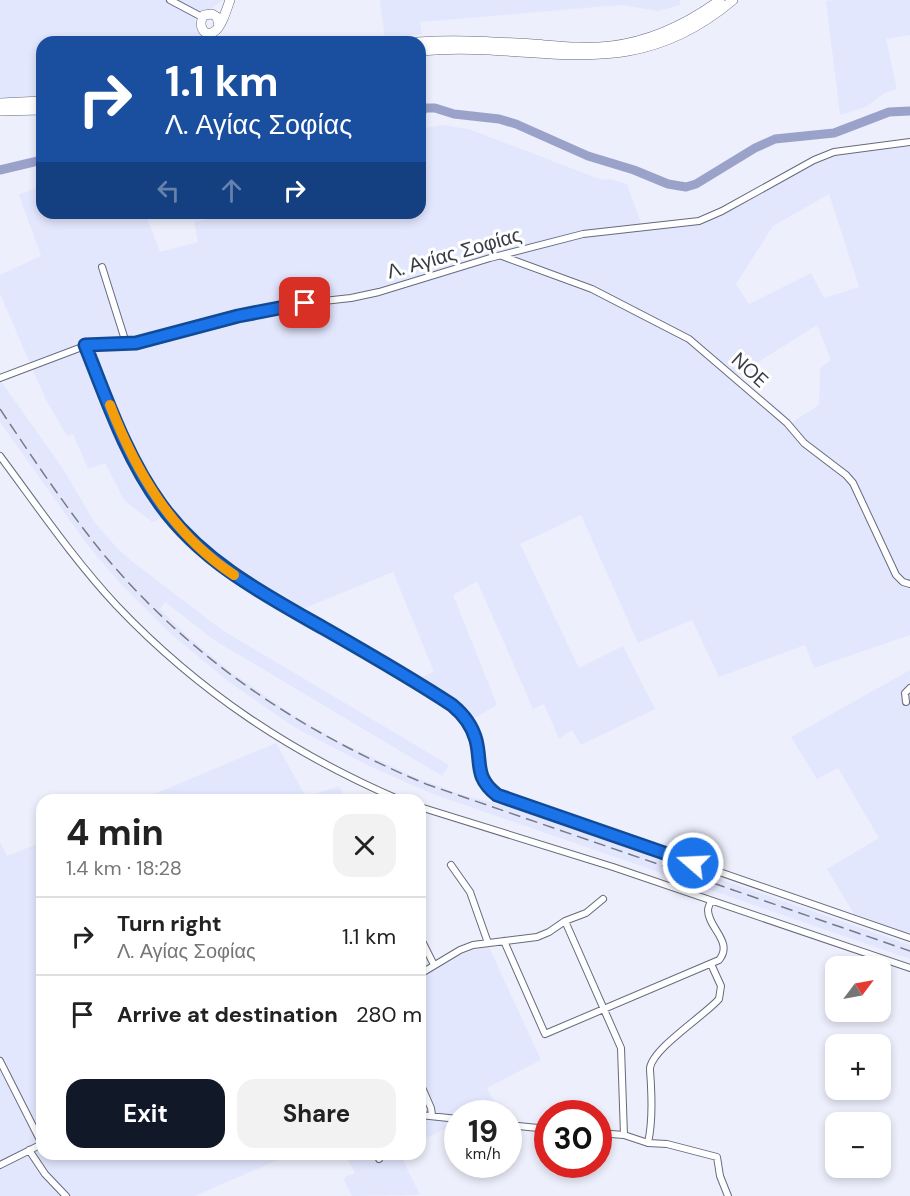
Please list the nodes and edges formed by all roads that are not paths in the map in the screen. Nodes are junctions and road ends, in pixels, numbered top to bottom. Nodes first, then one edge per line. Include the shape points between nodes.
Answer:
1 (170, 0) edge
2 (228, 0) edge
3 (720, 0) edge
4 (733, 0) edge
5 (205, 15) junction
6 (213, 33) edge
7 (426, 42) edge
8 (426, 51) edge
9 (36, 101) edge
10 (0, 102) edge
11 (36, 110) edge
12 (0, 111) edge
13 (910, 141) edge
14 (501, 256) junction
15 (102, 267) dead end
16 (126, 343) junction
17 (85, 345) junction
18 (0, 378) edge
19 (0, 456) edge
20 (910, 585) edge
21 (910, 688) edge
22 (906, 702) dead end
23 (387, 794) edge
24 (426, 809) edge
25 (451, 865) dead end
26 (603, 899) dead end
27 (711, 901) junction
28 (565, 921) junction
29 (910, 938) edge
30 (504, 941) junction
31 (488, 943) junction
32 (426, 949) edge
33 (434, 964) junction
34 (711, 964) junction
35 (910, 968) edge
36 (426, 970) edge
37 (604, 1008) junction
38 (0, 1061) edge
39 (426, 1097) edge
40 (426, 1115) edge
41 (432, 1115) junction
42 (444, 1117) edge
43 (36, 1132) edge
44 (612, 1134) edge
45 (624, 1135) junction
46 (648, 1143) junction
47 (36, 1147) edge
48 (29, 1150) junction
49 (0, 1165) edge
50 (66, 1196) edge
51 (728, 1196) edge

1 - 5 street
2 - 5 street
2 - 6 street
3 - 7 street via 664,33 610,46
4 - 8 street via 672,39 618,54 580,57 488,50
5 - 6 street via 200,26
5 - 6 street via 217,17
9 - 10 street
11 - 12 street
13 - 14 street, Λ. Αγίας Σοφίας via 834,152 699,221 583,234
14 - 16 street, Λ. Αγίας Σοφίας via 380,292 287,305
14 - 20 street, NOE via 592,289 689,339 706,352 787,423 804,443 846,475 896,575
15 - 16 street
16 - 17 street, Λ. Αγίας Σοφίας
17 - 18 street, Λ. Αγίας Σοφίας
17 - 29 street via 132,457 174,521 227,570 460,711 472,729 480,775 497,795
19 - 23 street via 76,558 151,640 185,670 287,744
21 - 22 street via 905,693
24 - 27 street
25 - 31 street via 470,892
26 - 28 street via 586,913
27 - 34 street via 708,910 723,946 723,955
27 - 35 street
28 - 30 street via 537,937
28 - 37 street
30 - 31 street
30 - 37 street via 545,1034
31 - 33 street via 460,950
32 - 33 street
33 - 36 street
34 - 37 street
34 - 46 street via 721,986 719,999 652,1063
37 - 45 street via 621,1048
38 - 43 street
39 - 41 street
40 - 41 street
41 - 42 street
44 - 45 street
45 - 46 street
46 - 51 street via 717,1157
47 - 48 street
48 - 49 street
48 - 50 street

